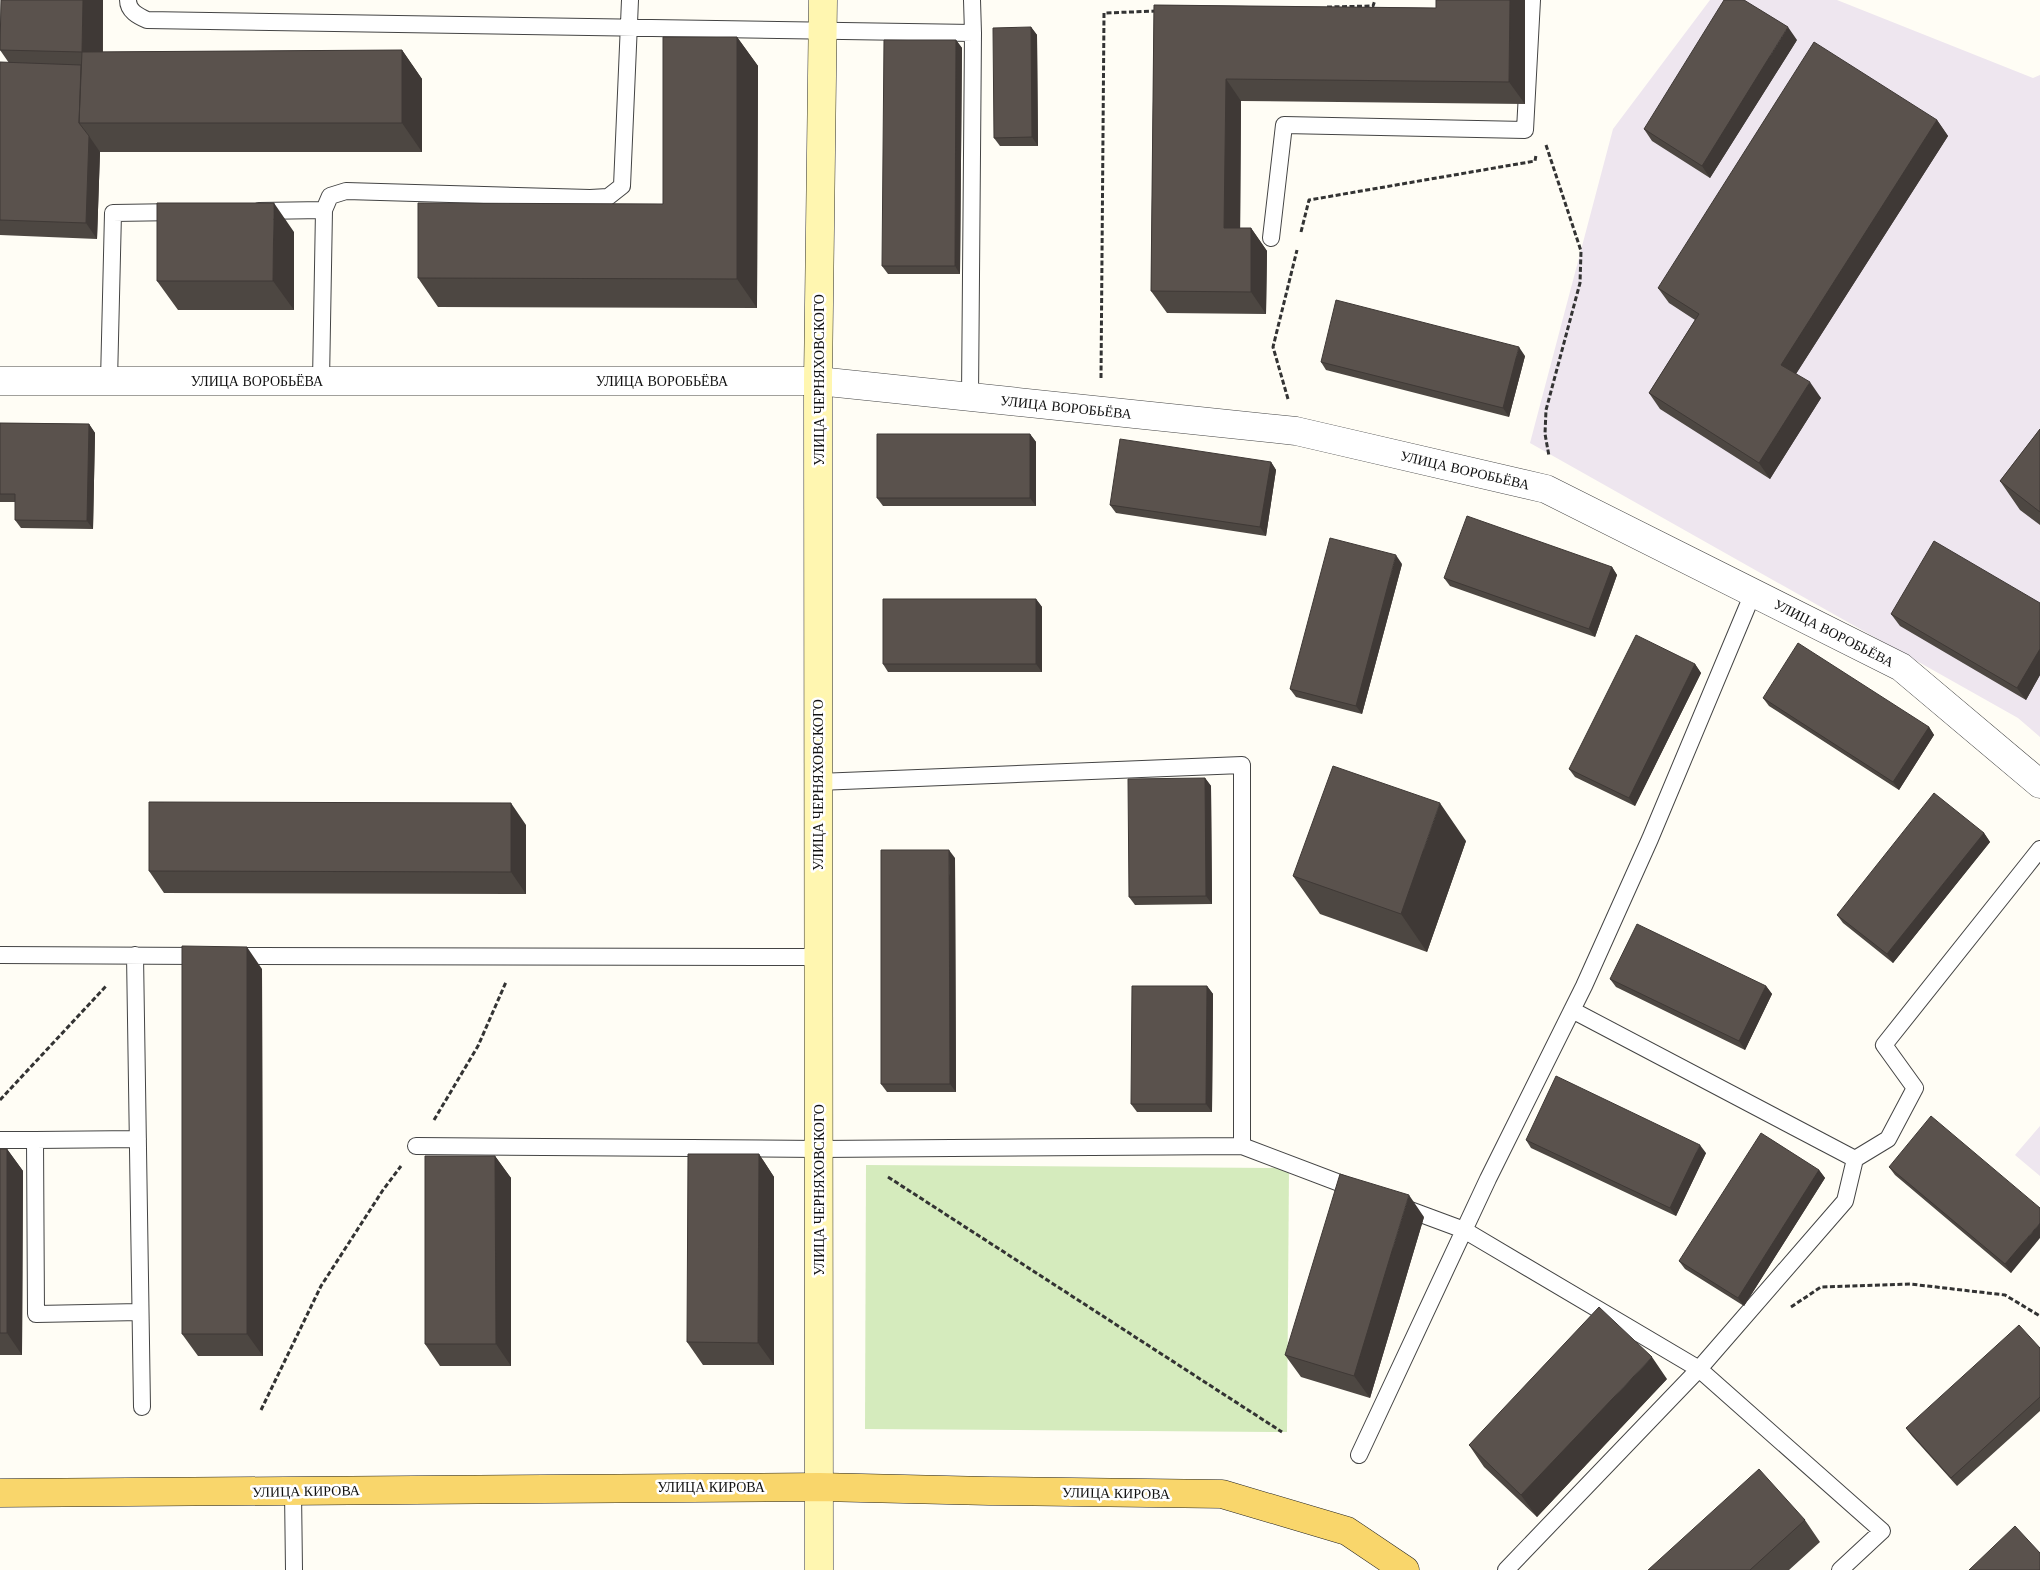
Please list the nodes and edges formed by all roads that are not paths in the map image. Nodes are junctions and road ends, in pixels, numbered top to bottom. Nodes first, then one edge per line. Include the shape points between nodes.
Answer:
1 (128, 0) edge
2 (630, 0) edge
3 (822, 0) edge
4 (972, 0) edge
5 (1532, 0) edge
6 (629, 28) junction
7 (822, 30) junction
8 (973, 33) junction
9 (324, 210) junction
10 (248, 211) edge
11 (190, 212) edge
12 (1271, 238) dead end
13 (0, 381) edge
14 (108, 381) junction
15 (321, 381) junction
16 (818, 381) junction
17 (970, 397) junction
18 (1753, 593) junction
19 (818, 782) junction
20 (2040, 784) edge
21 (2040, 849) edge
22 (0, 955) edge
23 (135, 956) junction
24 (819, 957) junction
25 (1572, 1010) junction
26 (138, 1139) junction
27 (0, 1140) edge
28 (34, 1140) junction
29 (416, 1146) road end
30 (1242, 1146) junction
31 (819, 1149) junction
32 (1855, 1159) junction
33 (1372, 1195) edge
34 (1390, 1202) edge
35 (1464, 1230) junction
36 (140, 1312) junction
37 (1699, 1369) junction
38 (142, 1407) dead end
39 (1359, 1455) dead end
40 (819, 1487) junction
41 (293, 1491) junction
42 (0, 1493) edge
43 (294, 1570) edge
44 (819, 1570) edge
45 (1405, 1570) edge
46 (1506, 1570) edge
47 (1840, 1570) edge

1 - 6 lane via 136,15 147,20
2 - 6 lane
3 - 7 street, УЛИЦА ЧЕРНЯХОВСКОГО
4 - 8 lane
5 - 12 lane via 1524,130 1284,125
6 - 7 lane
6 - 9 lane via 622,186 608,197 346,191 330,196
7 - 8 lane
7 - 16 street, УЛИЦА ЧЕРНЯХОВСКОГО
8 - 17 lane
9 - 10 lane
9 - 15 lane
11 - 14 lane via 113,213
13 - 14 street, УЛИЦА ВОРОБЬЁВА
14 - 15 street, УЛИЦА ВОРОБЬЁВА
15 - 16 street, УЛИЦА ВОРОБЬЁВА
16 - 17 street, УЛИЦА ВОРОБЬЁВА
16 - 19 street, УЛИЦА ЧЕРНЯХОВСКОГО
17 - 18 street, УЛИЦА ВОРОБЬЁВА via 1296,431 1546,490
18 - 20 street, УЛИЦА ВОРОБЬЁВА via 1901,667
18 - 25 lane via 1650,839
19 - 24 street, УЛИЦА ЧЕРНЯХОВСКОГО
19 - 30 lane via 1242,765
21 - 32 lane via 1884,1045 1915,1088 1888,1139
22 - 23 lane
23 - 24 lane
23 - 26 lane
24 - 31 street, УЛИЦА ЧЕРНЯХОВСКОГО
25 - 32 lane
25 - 35 lane
26 - 28 lane
26 - 36 lane
27 - 28 lane
28 - 36 lane via 36,1314
29 - 31 lane
30 - 31 lane
30 - 33 lane
31 - 40 street, УЛИЦА ЧЕРНЯХОВСКОГО
32 - 37 lane via 1845,1201
34 - 35 lane
35 - 37 lane
35 - 39 lane
36 - 38 lane
37 - 46 lane
37 - 47 lane via 1882,1531
40 - 41 main road, УЛИЦА КИРОВА
40 - 44 street, УЛИЦА ЧЕРНЯХОВСКОГО
40 - 45 main road, УЛИЦА КИРОВА via 1222,1494 1347,1531
41 - 42 main road, УЛИЦА КИРОВА
41 - 43 lane

